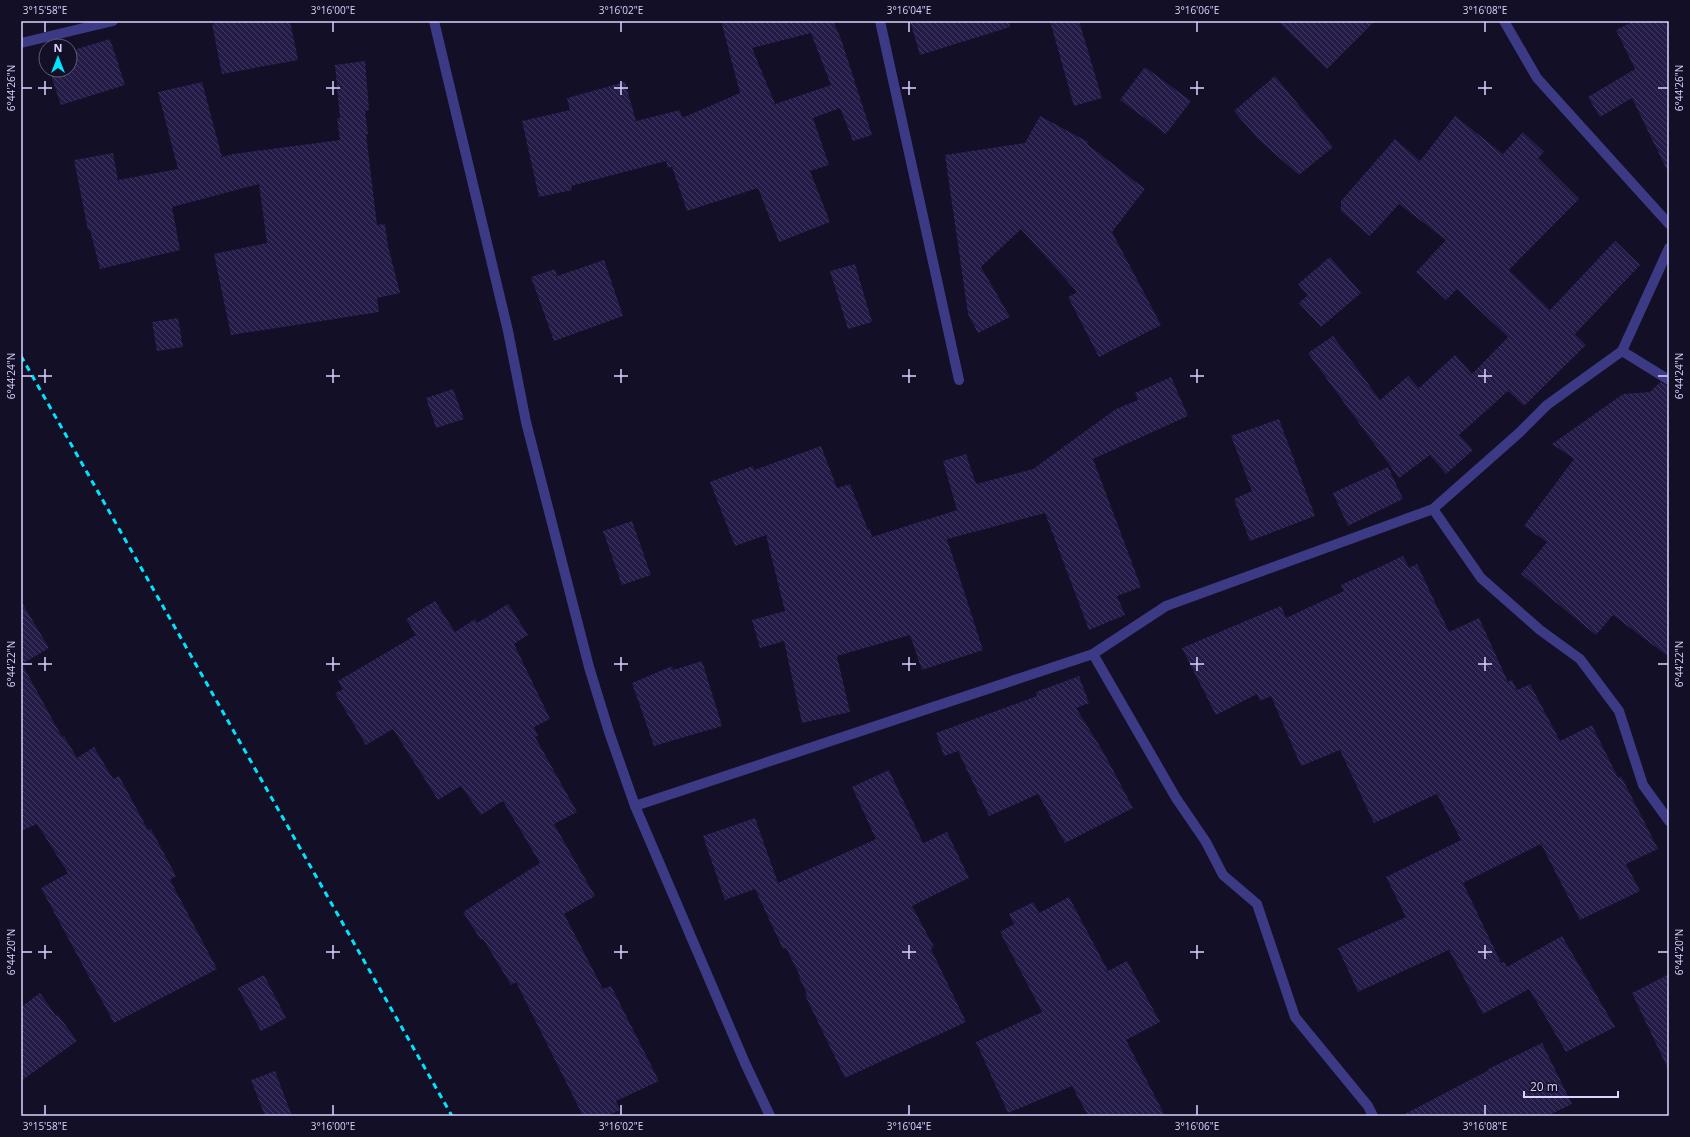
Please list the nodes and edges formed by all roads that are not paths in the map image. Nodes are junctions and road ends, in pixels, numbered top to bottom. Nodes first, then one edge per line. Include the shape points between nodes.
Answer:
1 (113, 21) edge
2 (434, 21) edge
3 (880, 21) edge
4 (1504, 21) edge
5 (21, 43) edge
6 (1669, 224) edge
7 (1669, 248) edge
8 (1622, 351) junction
9 (959, 380) dead end
10 (1669, 380) edge
11 (1433, 509) junction
12 (1092, 654) junction
13 (635, 806) junction
14 (1669, 821) edge
15 (770, 1116) edge
16 (1373, 1116) edge

1 - 5 street
2 - 13 street via 508,330 526,422 564,573 589,667
3 - 9 street
4 - 6 street via 1537,78
7 - 8 street
8 - 10 street
8 - 11 street via 1547,405
11 - 12 street via 1166,606
11 - 14 street via 1481,578 1540,630 1580,659 1619,711 1643,785
12 - 13 street
12 - 16 street via 1176,798 1206,842 1223,875 1257,904 1295,1017 1368,1106
13 - 15 street

